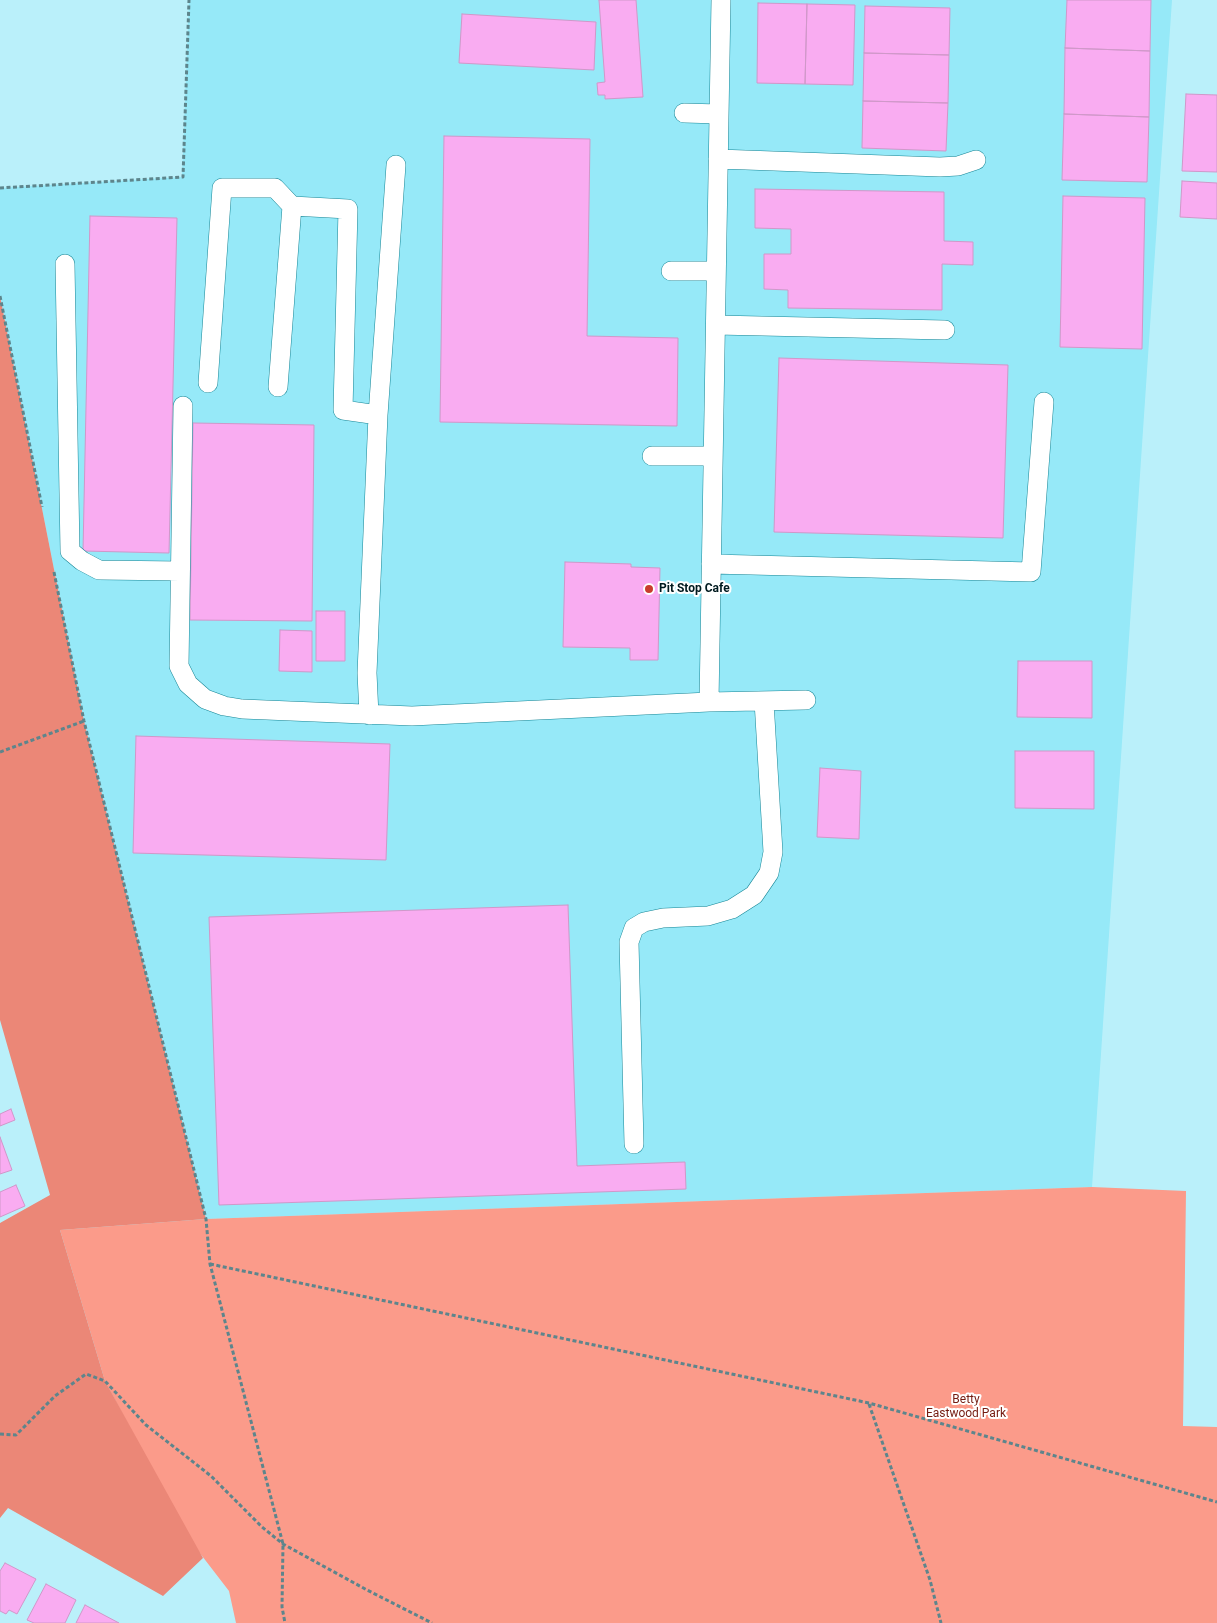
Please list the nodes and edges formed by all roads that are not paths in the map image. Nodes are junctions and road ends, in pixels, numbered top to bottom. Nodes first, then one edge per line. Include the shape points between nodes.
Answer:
1 (721, 0) edge
2 (684, 113) dead end
3 (719, 114) junction
4 (718, 159) junction
5 (976, 160) dead end
6 (396, 166) dead end
7 (292, 206) junction
8 (65, 264) dead end
9 (671, 271) dead end
10 (716, 271) junction
11 (716, 325) junction
12 (945, 330) dead end
13 (208, 382) dead end
14 (278, 387) dead end
15 (1044, 402) dead end
16 (183, 406) dead end
17 (378, 415) junction
18 (652, 456) dead end
19 (713, 456) junction
20 (711, 564) junction
21 (180, 571) junction
22 (806, 700) dead end
23 (764, 701) junction
24 (709, 702) junction
25 (369, 715) junction
26 (634, 1144) dead end

1 - 3 lane
2 - 3 lane
3 - 4 lane
4 - 5 lane via 940,167
4 - 10 lane
6 - 17 lane
7 - 13 lane via 275,188 222,188
7 - 14 lane
7 - 17 lane via 348,209 343,410
8 - 21 lane via 70,550 99,570
9 - 10 lane
10 - 11 lane
11 - 12 lane
11 - 19 lane
15 - 20 lane via 1031,572
16 - 21 lane
17 - 25 lane via 367,673
18 - 19 lane
19 - 20 lane
20 - 24 lane
21 - 25 lane via 179,666 188,684 205,699 242,709
22 - 23 lane
23 - 24 lane
23 - 26 lane via 773,852 769,873 754,895 732,909 708,916 644,922 634,928 629,942
24 - 25 lane via 432,716

